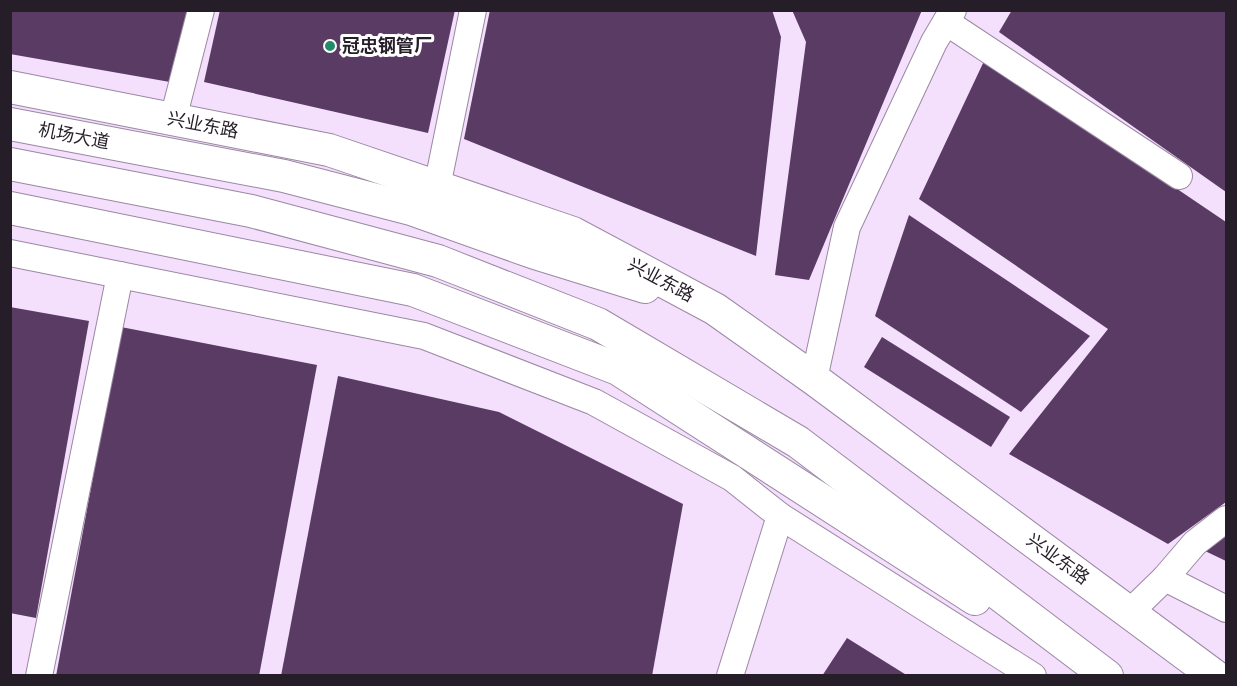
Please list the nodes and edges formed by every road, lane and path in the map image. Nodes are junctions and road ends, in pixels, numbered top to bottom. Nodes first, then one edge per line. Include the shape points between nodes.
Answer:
1 (201, 10) edge
2 (472, 10) edge
3 (949, 16) edge
4 (10, 87) edge
5 (173, 119) junction
6 (10, 124) edge
7 (10, 164) edge
8 (1179, 176) dead end
9 (437, 187) junction
10 (10, 208) edge
11 (10, 253) edge
12 (120, 275) junction
13 (715, 309) junction
14 (814, 379) junction
15 (780, 516) junction
16 (1227, 519) edge
17 (1165, 578) junction
18 (1227, 609) edge
19 (1130, 612) junction
20 (39, 675) edge
21 (730, 675) edge
22 (1033, 675) edge
23 (1094, 675) edge
24 (1107, 675) edge
25 (1215, 675) edge

1 - 5 street
2 - 9 street
3 - 8 street
3 - 14 street via 847,227
4 - 5 main road, 兴业东路
5 - 9 main road, 兴业东路 via 329,150
6 - 13 main road, 机场大道 via 284,176 411,209 535,253
7 - 24 main road via 251,211 427,258 598,324 798,442
9 - 13 main road, 兴业东路 via 573,233
10 - 23 main road via 413,290 618,369
11 - 12 street
12 - 15 street via 424,336 594,402 732,478
12 - 20 street
13 - 14 main road, 兴业东路
14 - 19 main road, 兴业东路
15 - 21 street
15 - 22 street
16 - 17 street via 1195,543
17 - 18 street
17 - 19 street
19 - 25 main road, 兴业东路

